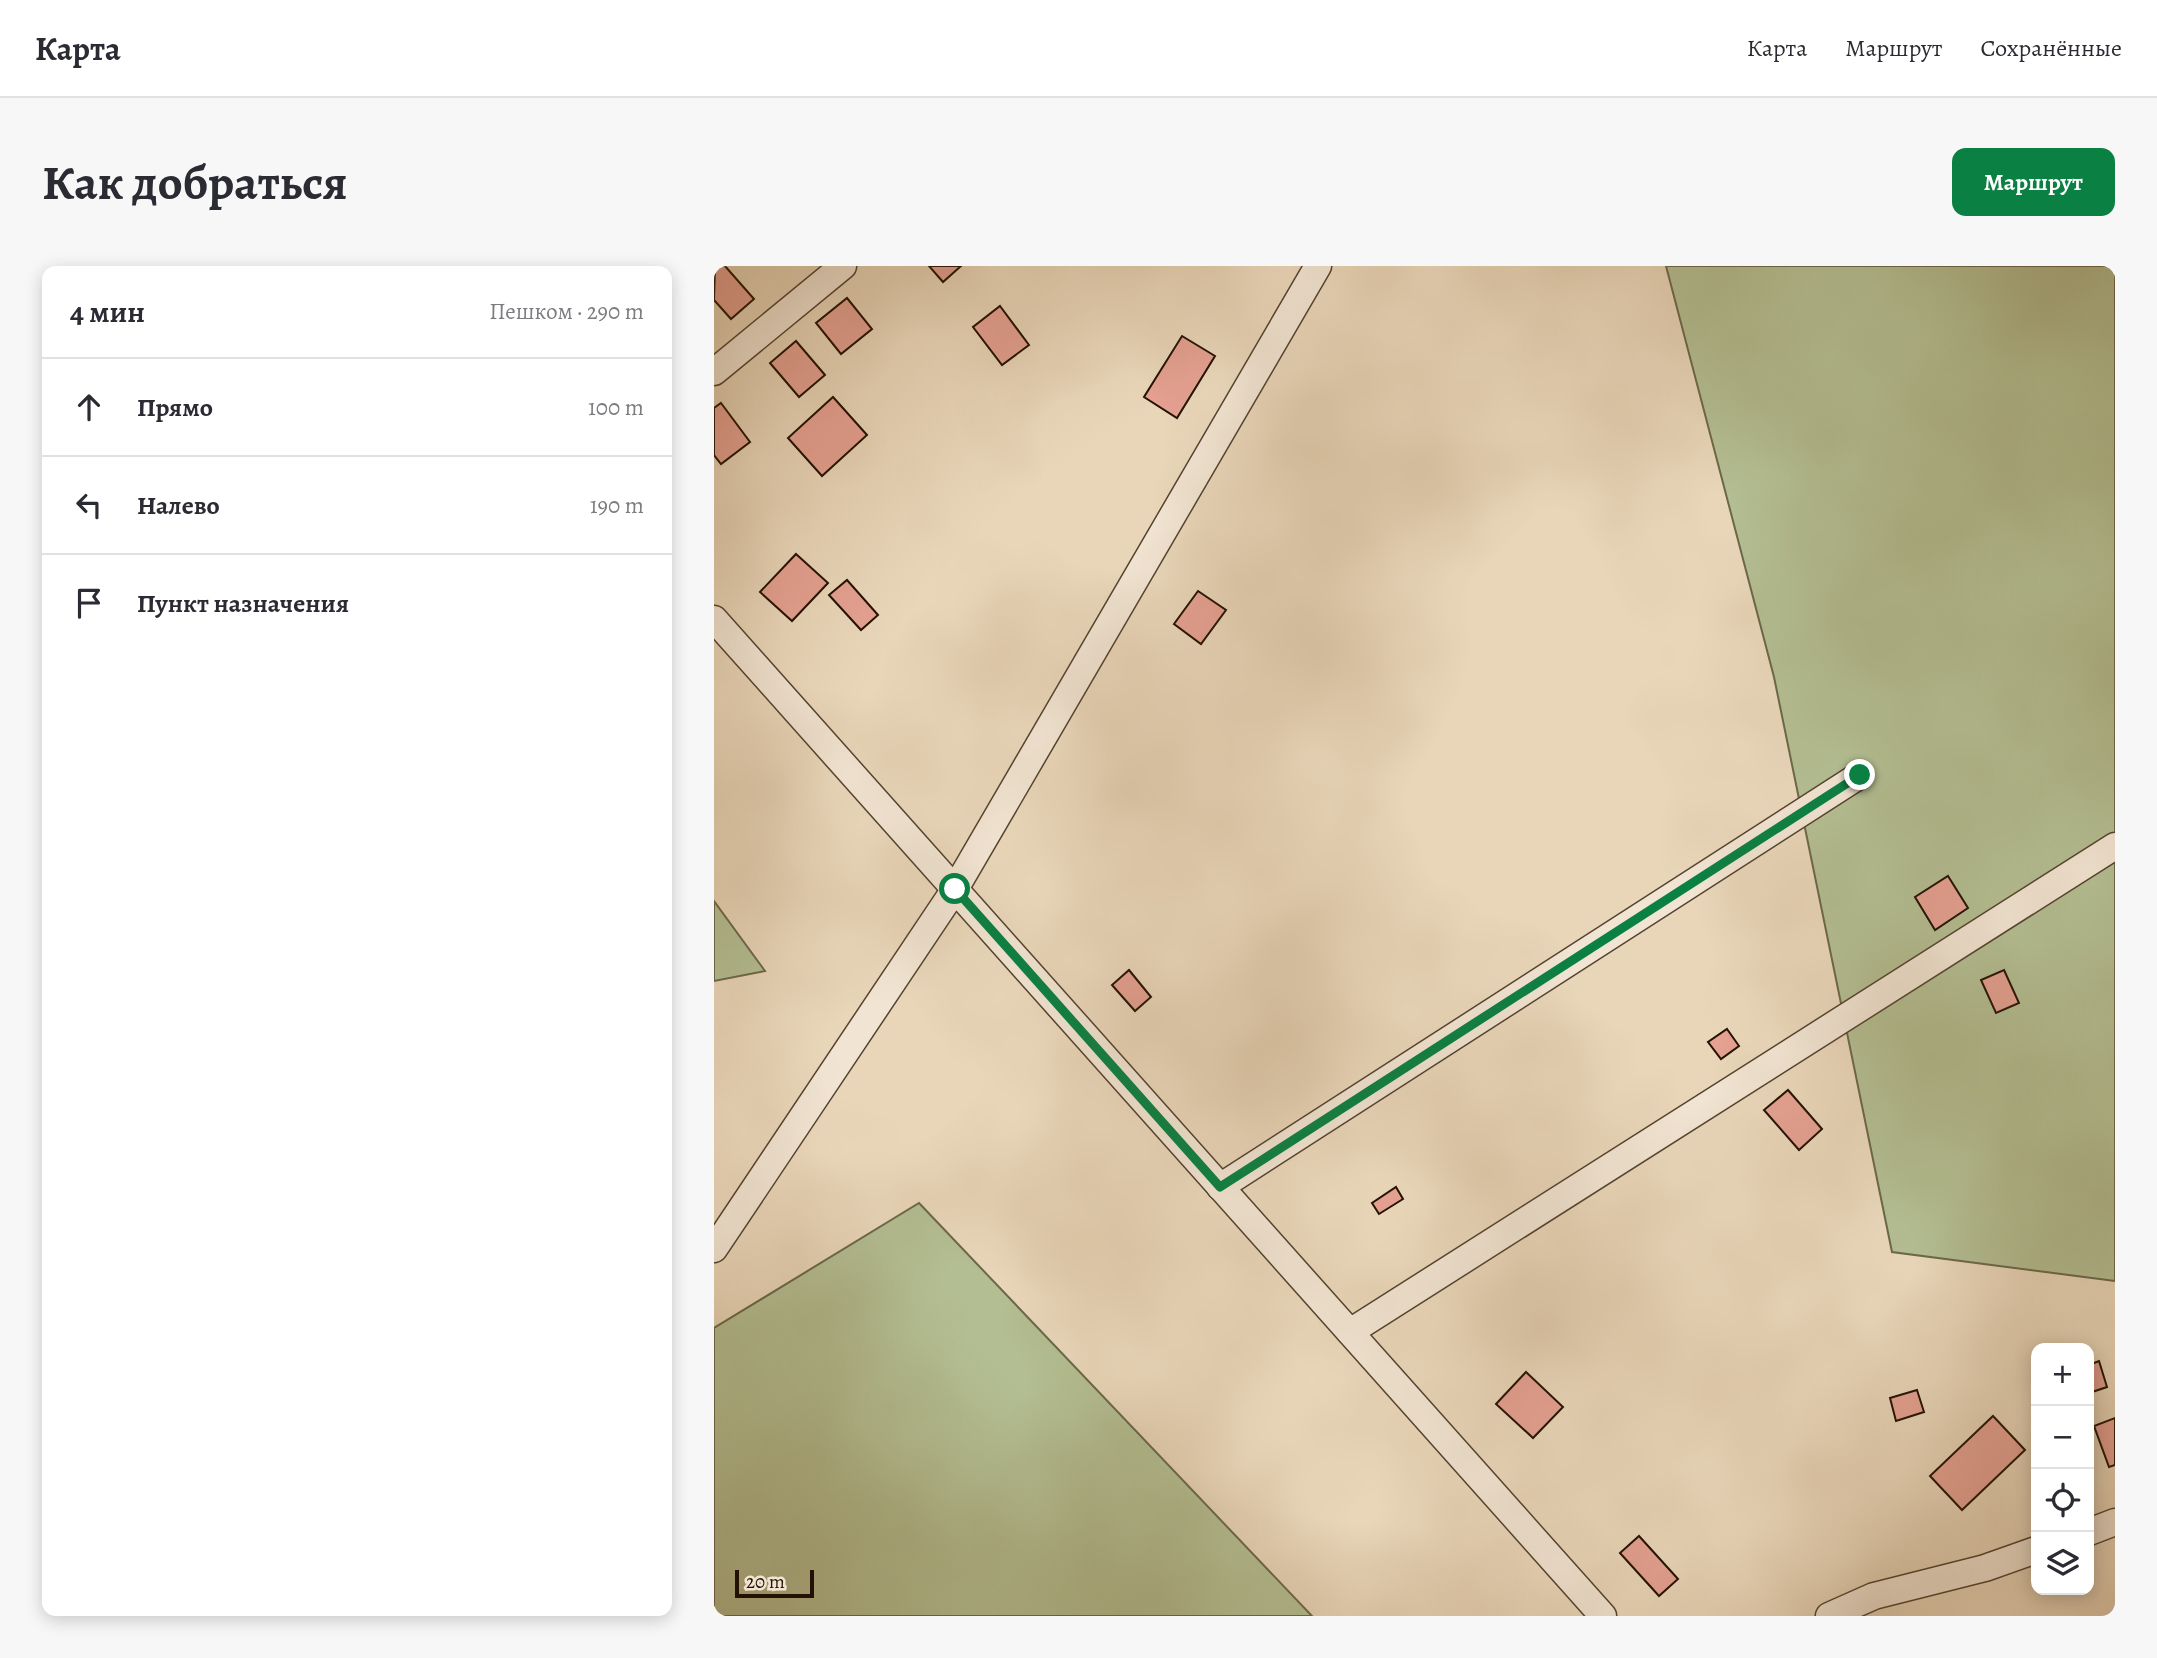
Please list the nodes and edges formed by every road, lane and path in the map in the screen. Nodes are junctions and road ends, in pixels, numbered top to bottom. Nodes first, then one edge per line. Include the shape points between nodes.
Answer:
1 (843, 266) edge
2 (1318, 266) edge
3 (714, 372) edge
4 (714, 619) edge
5 (1860, 775) dead end
6 (2115, 846) edge
7 (955, 889) junction
8 (1220, 1187) junction
9 (714, 1249) edge
10 (1350, 1332) junction
11 (2115, 1522) edge
12 (2094, 1530) edge
13 (2031, 1552) edge
14 (1603, 1616) edge
15 (1829, 1616) edge

1 - 3 street
2 - 7 street
4 - 7 street
5 - 8 street
6 - 10 street
7 - 8 street
7 - 9 street
8 - 10 street
10 - 14 street
11 - 12 street
13 - 15 street via 1874,1596

